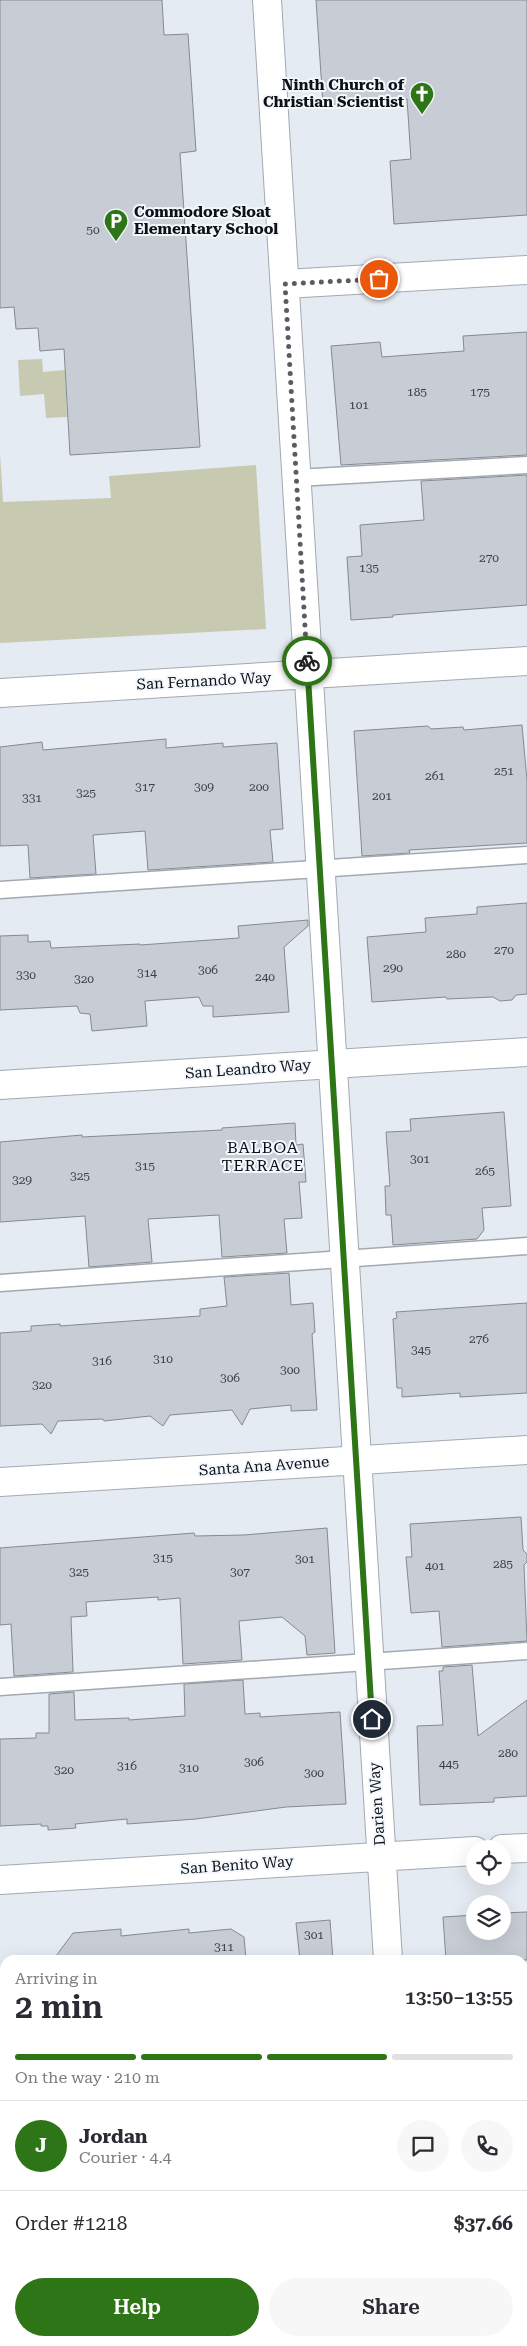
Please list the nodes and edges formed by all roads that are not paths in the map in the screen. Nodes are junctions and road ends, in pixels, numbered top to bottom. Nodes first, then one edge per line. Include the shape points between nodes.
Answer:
1 (267, 0) edge
2 (527, 270) edge
3 (285, 284) junction
4 (527, 464) edge
5 (296, 478) junction
6 (527, 661) edge
7 (308, 675) junction
8 (0, 693) edge
9 (527, 855) edge
10 (320, 870) junction
11 (0, 890) edge
12 (527, 1052) edge
13 (332, 1063) junction
14 (0, 1085) edge
15 (527, 1246) edge
16 (344, 1258) junction
17 (0, 1283) edge
18 (527, 1450) edge
19 (356, 1461) junction
20 (0, 1482) edge
21 (527, 1651) edge
22 (368, 1660) junction
23 (0, 1687) edge
24 (527, 1848) edge
25 (511, 1849) edge
26 (466, 1851) edge
27 (380, 1856) junction
28 (0, 1880) edge
29 (388, 1955) edge

1 - 3 street, Darien Way
2 - 3 street
3 - 5 street, Darien Way
4 - 5 lane
5 - 7 street, Darien Way
6 - 7 street, San Fernando Way
7 - 8 street, San Fernando Way
7 - 10 street, Darien Way
9 - 10 lane
10 - 11 lane
10 - 13 street, Darien Way
12 - 13 street, San Leandro Way
13 - 14 street, San Leandro Way
13 - 16 street, Darien Way
15 - 16 lane
16 - 17 lane
16 - 19 street, Darien Way
18 - 19 street, Santa Ana Avenue
19 - 20 street, Santa Ana Avenue
19 - 22 street, Darien Way
21 - 22 lane
22 - 23 lane
22 - 27 street, Darien Way
24 - 25 street
26 - 27 street, San Benito Way
27 - 28 street, San Benito Way
27 - 29 street, Darien Way

